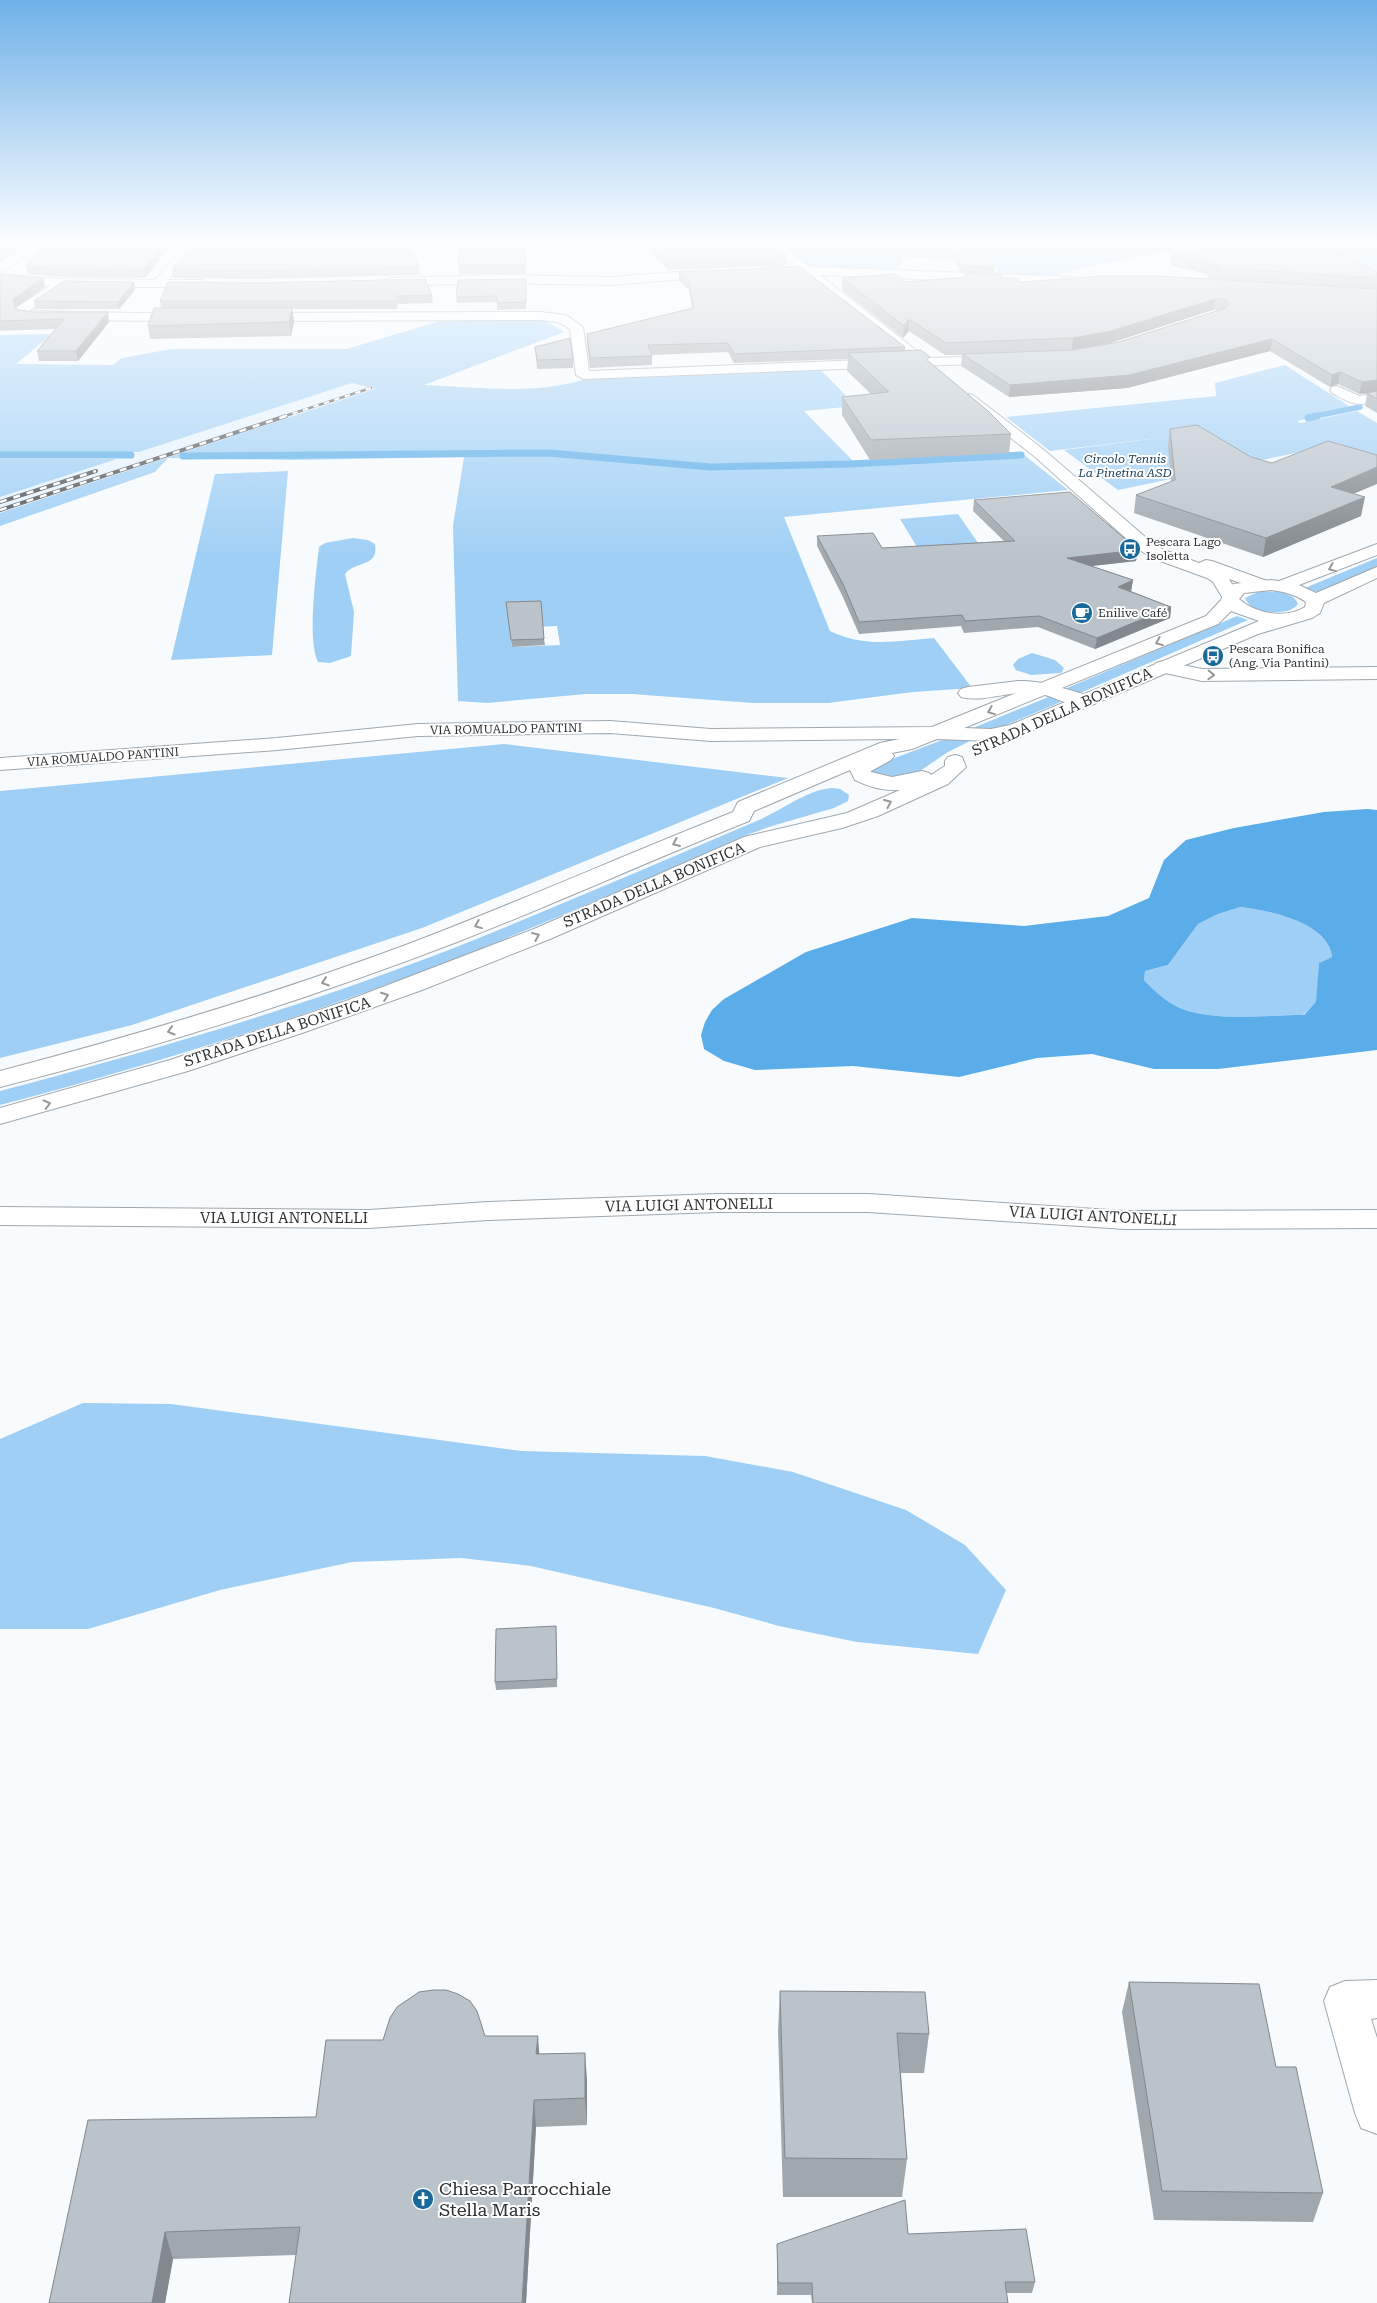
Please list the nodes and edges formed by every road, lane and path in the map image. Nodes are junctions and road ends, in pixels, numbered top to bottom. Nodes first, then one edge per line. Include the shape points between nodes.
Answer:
1 (579, 347) edge
2 (905, 347) edge
3 (1010, 359) edge
4 (924, 362) junction
5 (938, 373) edge
6 (959, 390) edge
7 (1337, 390) edge
8 (1377, 398) edge
9 (1144, 545) junction
10 (1377, 549) edge
11 (1377, 572) edge
12 (1261, 585) junction
13 (1281, 586) junction
14 (1230, 599) junction
15 (1315, 602) junction
16 (1287, 618) junction
17 (1163, 667) junction
18 (1377, 673) edge
19 (1044, 690) junction
20 (968, 693) dead end
21 (1084, 700) junction
22 (1013, 731) junction
23 (935, 734) junction
24 (905, 745) junction
25 (955, 761) junction
26 (0, 764) edge
27 (741, 816) junction
28 (774, 836) junction
29 (0, 1079) edge
30 (0, 1116) edge
31 (0, 1216) edge
32 (1377, 1219) edge
33 (1377, 1999) edge
34 (1377, 2114) edge

1 - 4 street via 583,375
2 - 4 street
3 - 4 street
4 - 5 street
6 - 9 street via 1039,453
7 - 8 street via 1357,401
9 - 12 street
9 - 14 street via 1158,554 1213,574 1220,579
10 -> 13 street
11 - 15 street
12 - 13 street
12 - 14 street via 1239,588
13 - 15 street via 1306,594
14 - 16 street via 1246,612
14 -> 19 street, STRADA DELLA BONIFICA via 1212,620
15 - 16 street, STRADA DELLA BONIFICA via 1310,612
16 - 17 street, STRADA DELLA BONIFICA
17 -> 18 street via 1210,676
17 - 21 street, STRADA DELLA BONIFICA
19 - 20 street via 1031,687
19 - 21 street via 1069,700
19 -> 23 street, STRADA DELLA BONIFICA
21 - 22 street, STRADA DELLA BONIFICA
22 - 23 street, VIA ROMUALDO PANTINI via 991,735
22 - 25 street, STRADA DELLA BONIFICA
23 - 24 street, STRADA DELLA BONIFICA
23 - 26 street, VIA ROMUALDO PANTINI via 711,735 610,727 418,730 277,744
24 - 25 street via 866,764 860,773 874,781 900,784
24 - 27 street, STRADA DELLA BONIFICA via 887,747 746,807
28 -> 25 street, STRADA DELLA BONIFICA via 799,833 864,813 938,781 956,767
27 - 28 street via 758,812 822,784 839,783 857,793 859,800 849,809 790,827
27 -> 29 street, STRADA DELLA BONIFICA via 344,976 131,1044
30 -> 28 street, STRADA DELLA BONIFICA via 143,1077 379,998 473,962 752,842
31 - 32 street, VIA LUIGI ANTONELLI via 259,1220 369,1218 718,1202 868,1203 1125,1220
33 - 34 street via 1345,2001

